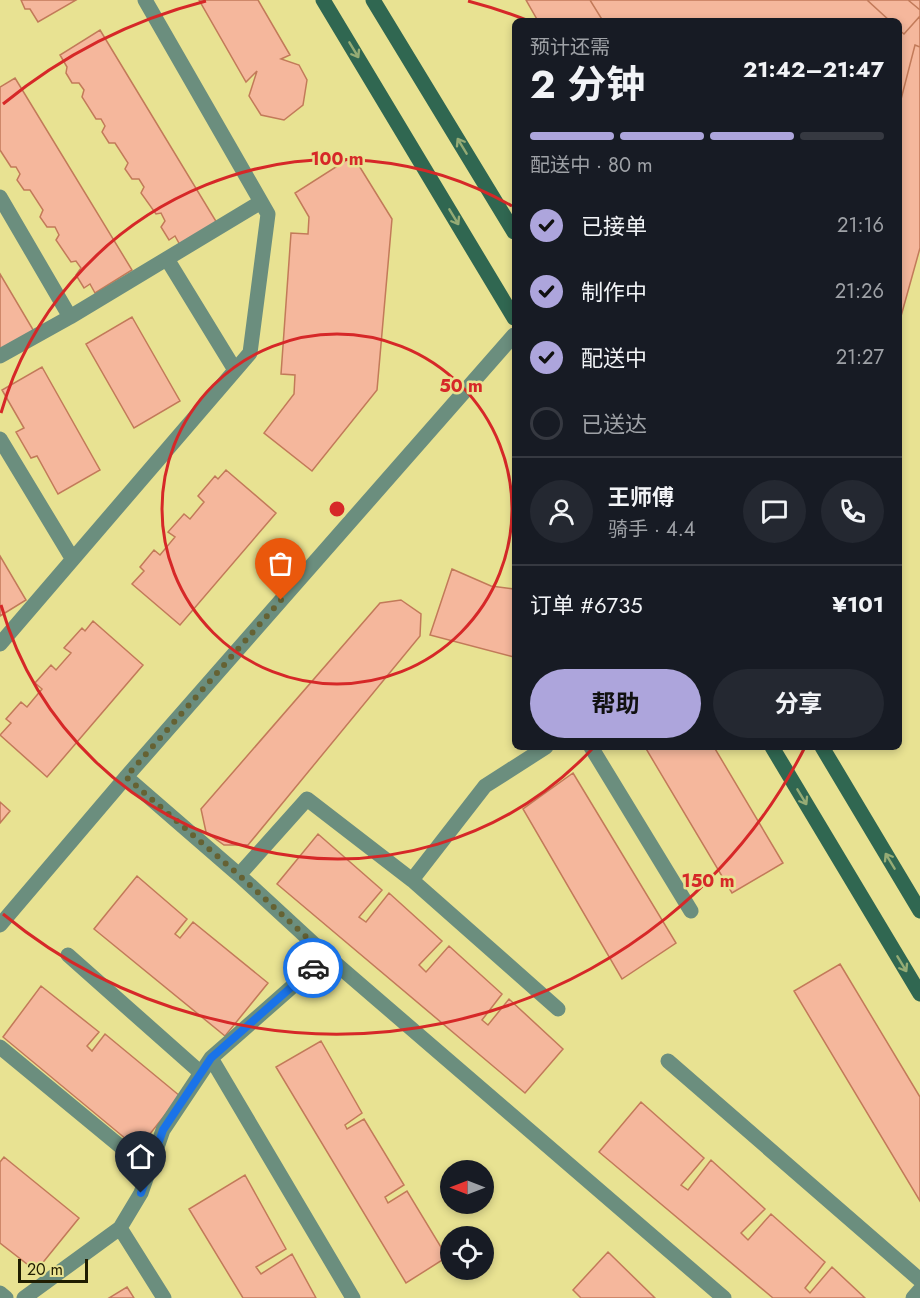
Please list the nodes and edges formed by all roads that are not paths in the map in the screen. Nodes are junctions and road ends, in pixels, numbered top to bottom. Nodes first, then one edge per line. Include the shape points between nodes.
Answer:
1 (145, 0) edge
2 (323, 0) edge
3 (373, 0) edge
4 (0, 198) edge
5 (261, 202) junction
6 (512, 229) edge
7 (167, 259) junction
8 (512, 315) edge
9 (70, 317) junction
10 (512, 337) edge
11 (0, 356) edge
12 (235, 370) junction
13 (0, 440) edge
14 (72, 558) junction
15 (0, 644) edge
16 (541, 750) edge
17 (593, 750) edge
18 (774, 750) edge
19 (824, 750) edge
20 (126, 777) junction
21 (239, 875) junction
22 (412, 880) junction
23 (691, 911) dead end
24 (920, 911) edge
25 (0, 925) edge
26 (68, 955) dead end
27 (327, 956) junction
28 (920, 994) edge
29 (558, 1009) dead end
30 (0, 1047) edge
31 (211, 1058) junction
32 (668, 1061) dead end
33 (201, 1072) junction
34 (149, 1170) junction
35 (120, 1228) junction
36 (920, 1280) edge
37 (920, 1290) edge
38 (0, 1293) edge
39 (6, 1298) edge
40 (24, 1298) edge
41 (164, 1298) edge
42 (353, 1298) edge
43 (724, 1298) edge
44 (913, 1298) edge

1 - 5 street
2 -> 8 street
6 -> 3 street
4 - 9 street
5 - 7 street
5 - 12 street via 268,214 250,353
7 - 9 street
7 - 12 street
9 - 11 street
10 - 20 street
12 - 14 street
13 - 14 street
14 - 15 street
16 - 22 street via 484,786
17 - 23 street
18 -> 28 street
24 -> 19 street
20 - 21 street
20 - 25 street
21 - 22 street via 308,799
21 - 27 street
22 - 29 street
26 - 33 street
27 - 31 street
27 - 43 street
30 - 34 street
31 - 33 street
31 - 42 street
32 - 36 street
33 - 34 street via 163,1130
34 - 35 street via 141,1193
35 - 40 street
35 - 41 street
37 - 44 street
38 - 39 street

